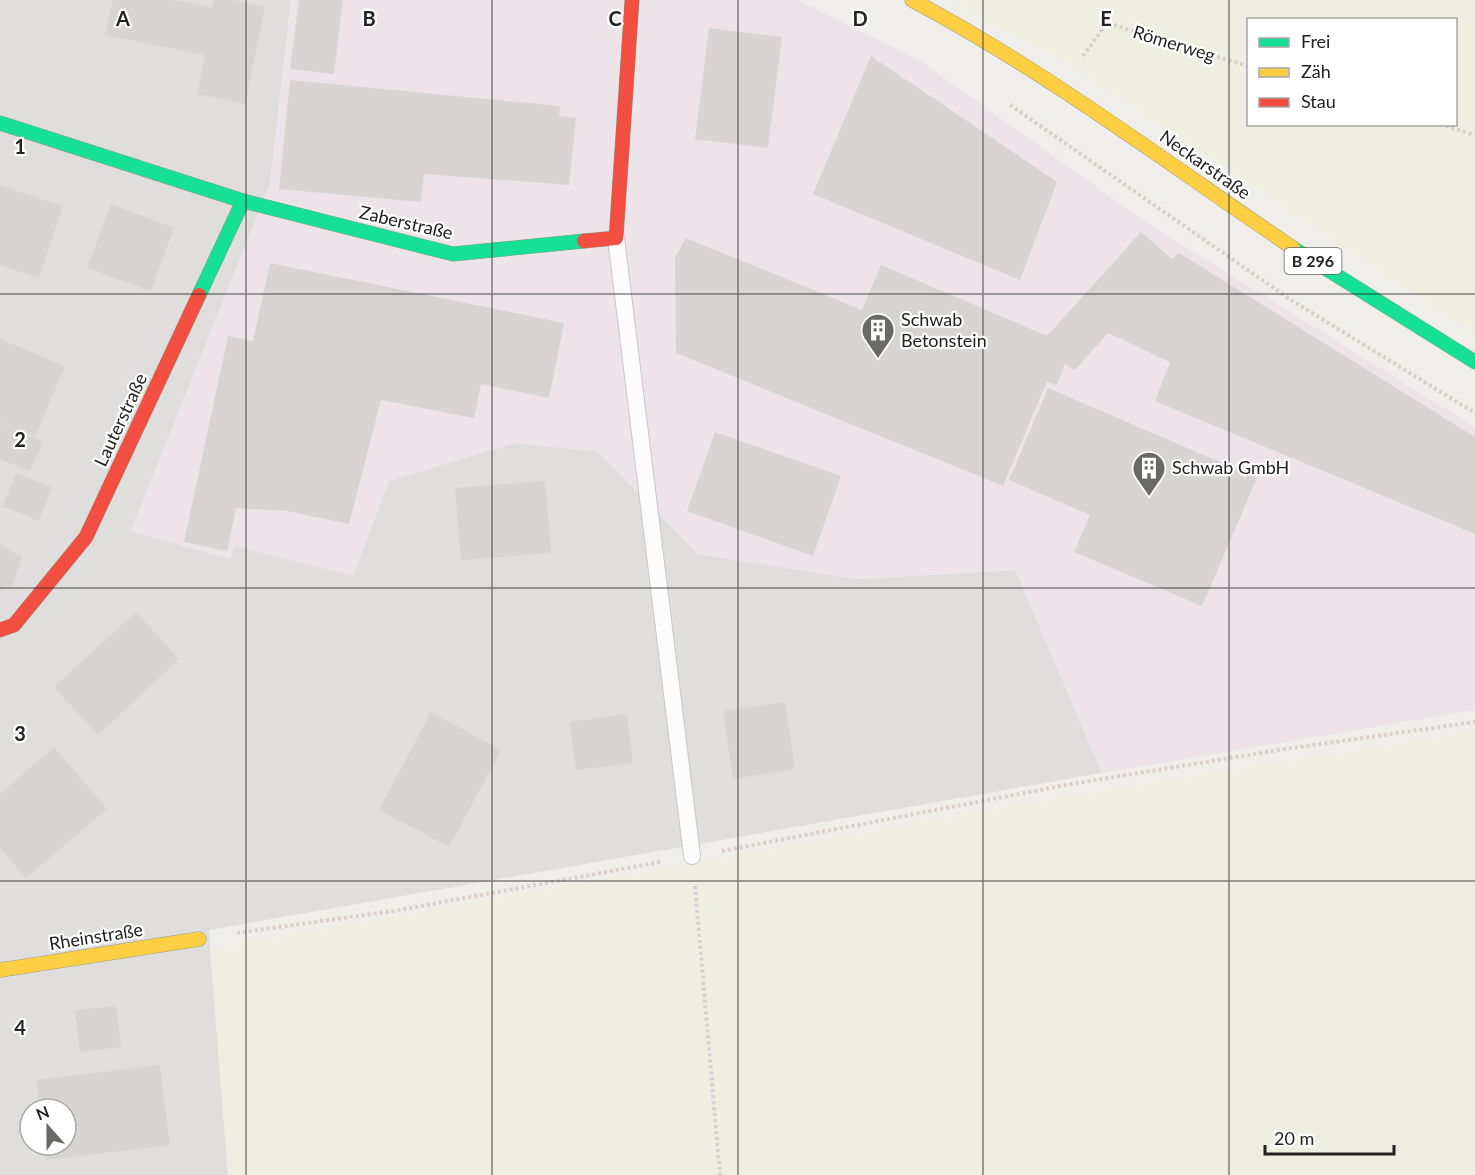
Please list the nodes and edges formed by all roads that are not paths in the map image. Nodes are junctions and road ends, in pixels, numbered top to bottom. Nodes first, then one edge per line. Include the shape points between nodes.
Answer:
1 (632, 0) edge
2 (912, 0) edge
3 (0, 123) edge
4 (243, 201) junction
5 (616, 238) junction
6 (1475, 362) edge
7 (0, 630) edge
8 (692, 856) road end
9 (199, 939) road end
10 (0, 970) edge

1 - 5 street
2 - 6 street, Neckarstraße / B 296 via 963,26 1059,87 1321,266
3 - 4 street, Zaberstraße
4 - 5 street, Zaberstraße via 453,254
4 - 7 street, Lauterstraße via 86,537 14,625
5 - 8 lane
9 - 10 street, Rheinstraße

